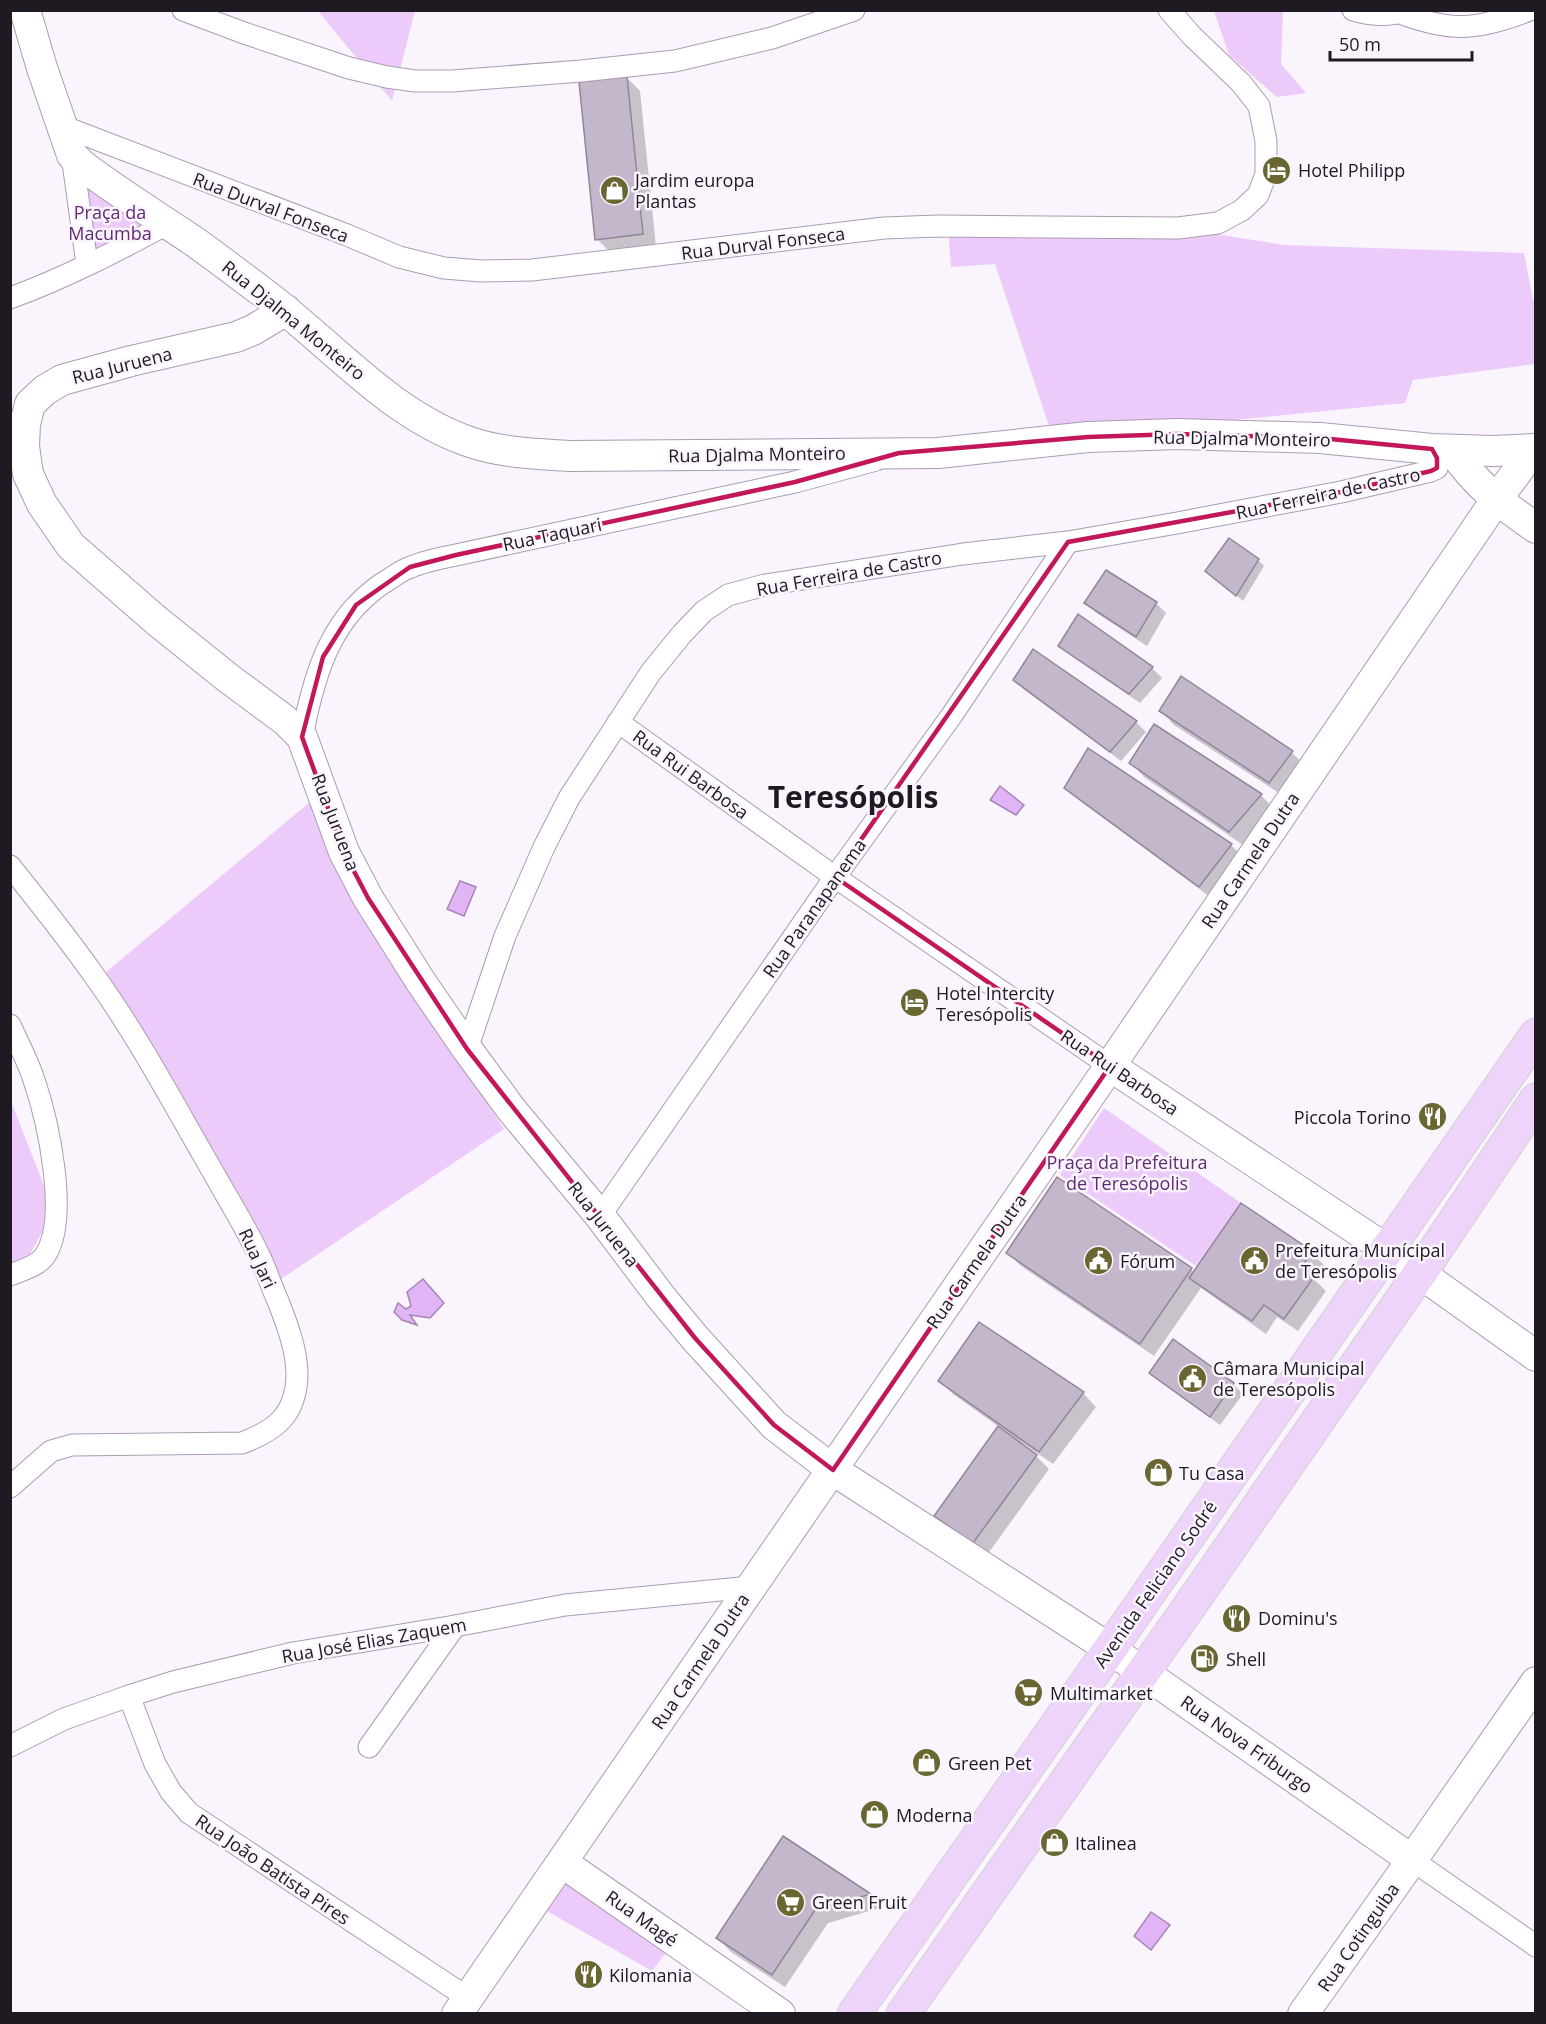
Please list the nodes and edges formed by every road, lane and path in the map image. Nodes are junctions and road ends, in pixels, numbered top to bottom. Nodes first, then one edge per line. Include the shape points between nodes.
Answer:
1 (25, 10) edge
2 (183, 10) edge
3 (854, 10) edge
4 (1169, 10) edge
5 (1353, 10) edge
6 (1530, 10) edge
7 (1403, 12) edge
8 (62, 126) junction
9 (72, 155) junction
10 (167, 224) junction
11 (87, 264) junction
12 (10, 298) edge
13 (286, 310) junction
14 (1535, 449) edge
15 (1442, 450) junction
16 (899, 453) junction
17 (1496, 500) junction
18 (1536, 528) edge
19 (1068, 542) junction
20 (618, 722) junction
21 (302, 737) junction
22 (10, 866) edge
23 (835, 877) junction
24 (10, 1025) edge
25 (1536, 1035) edge
26 (467, 1049) junction
27 (1110, 1066) junction
28 (1536, 1100) edge
29 (600, 1216) junction
30 (1386, 1249) junction
31 (1420, 1273) junction
32 (10, 1275) edge
33 (1536, 1356) edge
34 (832, 1470) junction
35 (10, 1488) edge
36 (751, 1587) junction
37 (455, 1626) junction
38 (1110, 1649) junction
39 (1144, 1672) junction
40 (1536, 1682) edge
41 (129, 1696) junction
42 (10, 1746) edge
43 (369, 1747) dead end
44 (1412, 1860) junction
45 (562, 1863) junction
46 (1533, 1945) edge
47 (462, 2006) edge
48 (780, 2013) edge
49 (854, 2013) edge
50 (903, 2013) edge
51 (1303, 2013) edge

1 - 8 main road
2 - 3 street via 348,68 416,81 452,81 675,61 772,38
4 - 8 street, Rua Durval Fonseca via 1241,83 1258,106 1266,141 1266,174 1258,195 1242,210 1218,223 1178,228 884,228 532,270 444,268 399,257
5 - 7 street
6 - 7 street via 1461,28
8 - 9 main road
9 - 10 main road, Rua Djalma Monteiro
9 - 11 street
10 - 11 street
10 - 13 main road, Rua Djalma Monteiro
11 - 12 street
13 - 16 main road, Rua Djalma Monteiro via 392,400 425,422 468,441 519,453
13 - 21 main road, Rua Juruena via 236,337 62,380 30,404 24,446 32,484 71,546
14 - 15 main road, Rua Djalma Monteiro
14 - 17 main road, Rua Carmela Dutra
15 - 16 main road, Rua Djalma Monteiro via 1320,438 1177,434 1088,437 938,453
15 - 17 main road
15 - 19 street, Rua Ferreira de Castro via 1437,468 1431,471 1279,505
16 - 21 street, Rua Taquari via 795,482 410,567 377,586 338,628 323,657
17 - 18 main road
17 - 27 main road, Rua Carmela Dutra
19 - 20 street, Rua Ferreira de Castro via 776,583 729,595 704,611 682,634
19 - 23 street, Rua Paranapanema via 952,715
20 - 23 street, Rua Rui Barbosa
20 - 26 street, Rua Ferreira de Castro via 569,798 544,847 505,936
21 - 26 main road, Rua Juruena via 344,852 368,898
22 - 35 street, Rua Jari via 93,974 224,1191 260,1256 284,1317 296,1356 297,1377 288,1413 264,1435 242,1443 72,1444 51,1452
23 - 27 street, Rua Rui Barbosa
23 - 29 street, Rua Paranapanema
24 - 32 street via 44,1115 56,1191 56,1220 45,1256
25 - 30 main road, Avenida Feliciano Sodré
26 - 29 main road, Rua Juruena
27 - 30 main road, Rua Rui Barbosa
27 - 34 main road, Rua Carmela Dutra
28 - 31 main road
29 - 34 main road, Rua Juruena via 668,1305 742,1391 774,1425
30 - 31 main road, Rua Rui Barbosa
30 - 38 main road, Avenida Feliciano Sodré
31 - 33 main road, Rua Rui Barbosa
31 - 39 main road
34 - 36 main road, Rua Carmela Dutra
34 - 38 main road, Rua Nova Friburgo
36 - 37 street, Rua José Elias Zaquem via 566,1605
36 - 45 main road, Rua Carmela Dutra
37 - 41 street, Rua José Elias Zaquem via 293,1653
37 - 43 street
38 - 39 main road, Rua Nova Friburgo
38 - 49 main road, Avenida Feliciano Sodré
39 - 44 main road, Rua Nova Friburgo
39 - 50 main road
40 - 44 main road, Rua Cotinguiba
41 - 42 street, Rua José Elias Zaquem via 64,1719
41 - 47 street, Rua João Batista Pires via 154,1764 189,1813
44 - 46 street, Rua Nova Friburgo
44 - 51 main road, Rua Cotinguiba
45 - 47 main road, Rua Carmela Dutra
45 - 48 main road, Rua Magé

